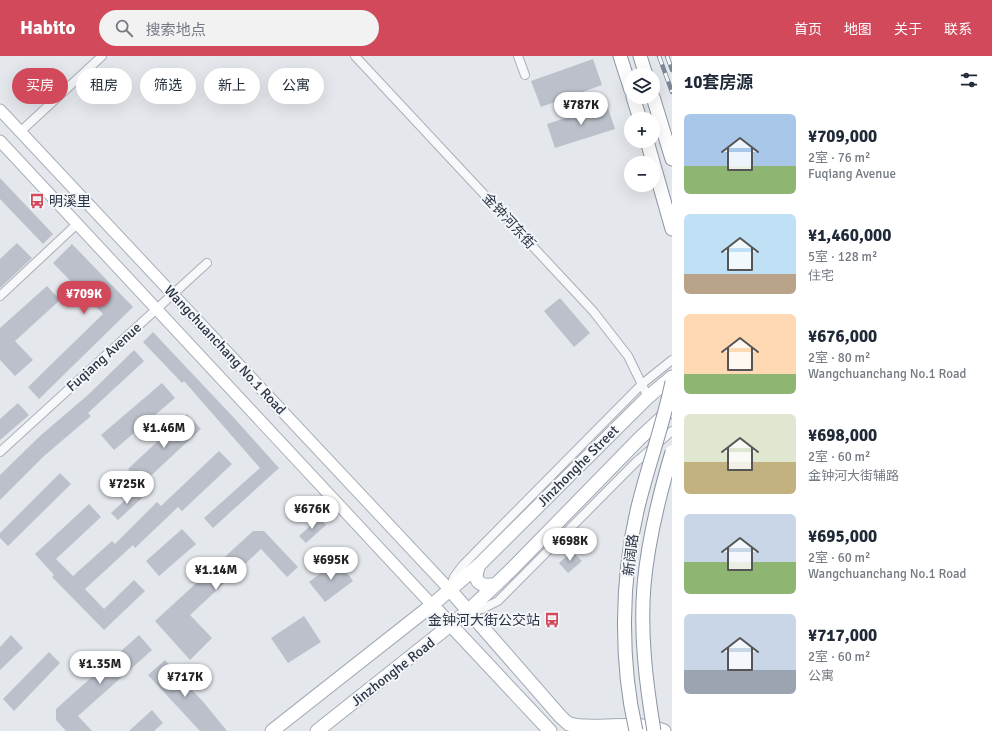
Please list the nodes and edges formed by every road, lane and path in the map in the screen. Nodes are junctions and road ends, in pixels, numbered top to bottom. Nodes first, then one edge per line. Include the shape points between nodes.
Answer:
1 (102, 56) edge
2 (355, 56) edge
3 (518, 56) edge
4 (620, 56) edge
5 (640, 56) edge
6 (624, 68) edge
7 (644, 68) edge
8 (525, 75) dead end
9 (655, 104) edge
10 (0, 110) edge
11 (20, 132) junction
12 (2, 146) edge
13 (649, 148) edge
14 (672, 159) edge
15 (77, 224) junction
16 (672, 229) edge
17 (207, 263) dead end
18 (173, 294) junction
19 (0, 296) edge
20 (156, 309) junction
21 (672, 360) edge
22 (672, 377) edge
23 (672, 382) edge
24 (642, 384) junction
25 (648, 396) junction
26 (672, 409) edge
27 (672, 431) edge
28 (0, 452) edge
29 (672, 452) edge
30 (479, 565) junction
31 (497, 584) junction
32 (450, 590) junction
33 (432, 605) junction
34 (468, 611) junction
35 (452, 625) junction
36 (272, 731) edge
37 (317, 731) edge
38 (550, 731) edge
39 (636, 731) edge
40 (654, 731) edge
41 (664, 731) edge

1 - 11 street
2 - 24 street, 金钟河东街 via 593,311 628,356
3 - 8 street
4 - 6 main road
5 - 7 main road
9 - 14 main road
10 - 11 main road, Wangchuanchang No.1 Road
11 - 18 main road, Wangchuanchang No.1 Road
12 - 15 main road, Wangchuanchang No.1 Road
13 - 16 main road
15 - 19 street
15 - 20 main road, Wangchuanchang No.1 Road
17 - 18 street, Fuqiang Avenue
18 - 20 street, Fuqiang Avenue
18 - 32 main road, Wangchuanchang No.1 Road
20 - 28 street, Fuqiang Avenue
20 - 33 main road, Wangchuanchang No.1 Road
21 - 24 street
22 - 25 main road, Jinzhonghe Street
23 - 39 main road, 新阔路, bridge via 637,511 629,554 626,666
24 - 25 street, 金钟河东街
24 - 32 street via 463,565 454,577
25 - 30 main road, Jinzhonghe Street
26 - 31 main road, Jinzhonghe Road via 640,438
27 - 34 street via 636,462 498,601 482,609
29 - 40 main road, 新阔路, bridge via 657,503 644,586 646,685
30 - 31 main road via 476,579 480,584
30 - 32 main road, Jinzhonghe Street
31 - 34 main road, Jinzhonghe Road
32 - 33 main road, Jinzhonghe Street
32 - 34 main road
33 - 35 main road
33 - 36 main road, Jinzhonghe Road
34 - 35 main road, Jinzhonghe Road
34 - 41 main road via 570,725 591,729 653,726
35 - 37 main road, Jinzhonghe Road
35 - 38 main road

